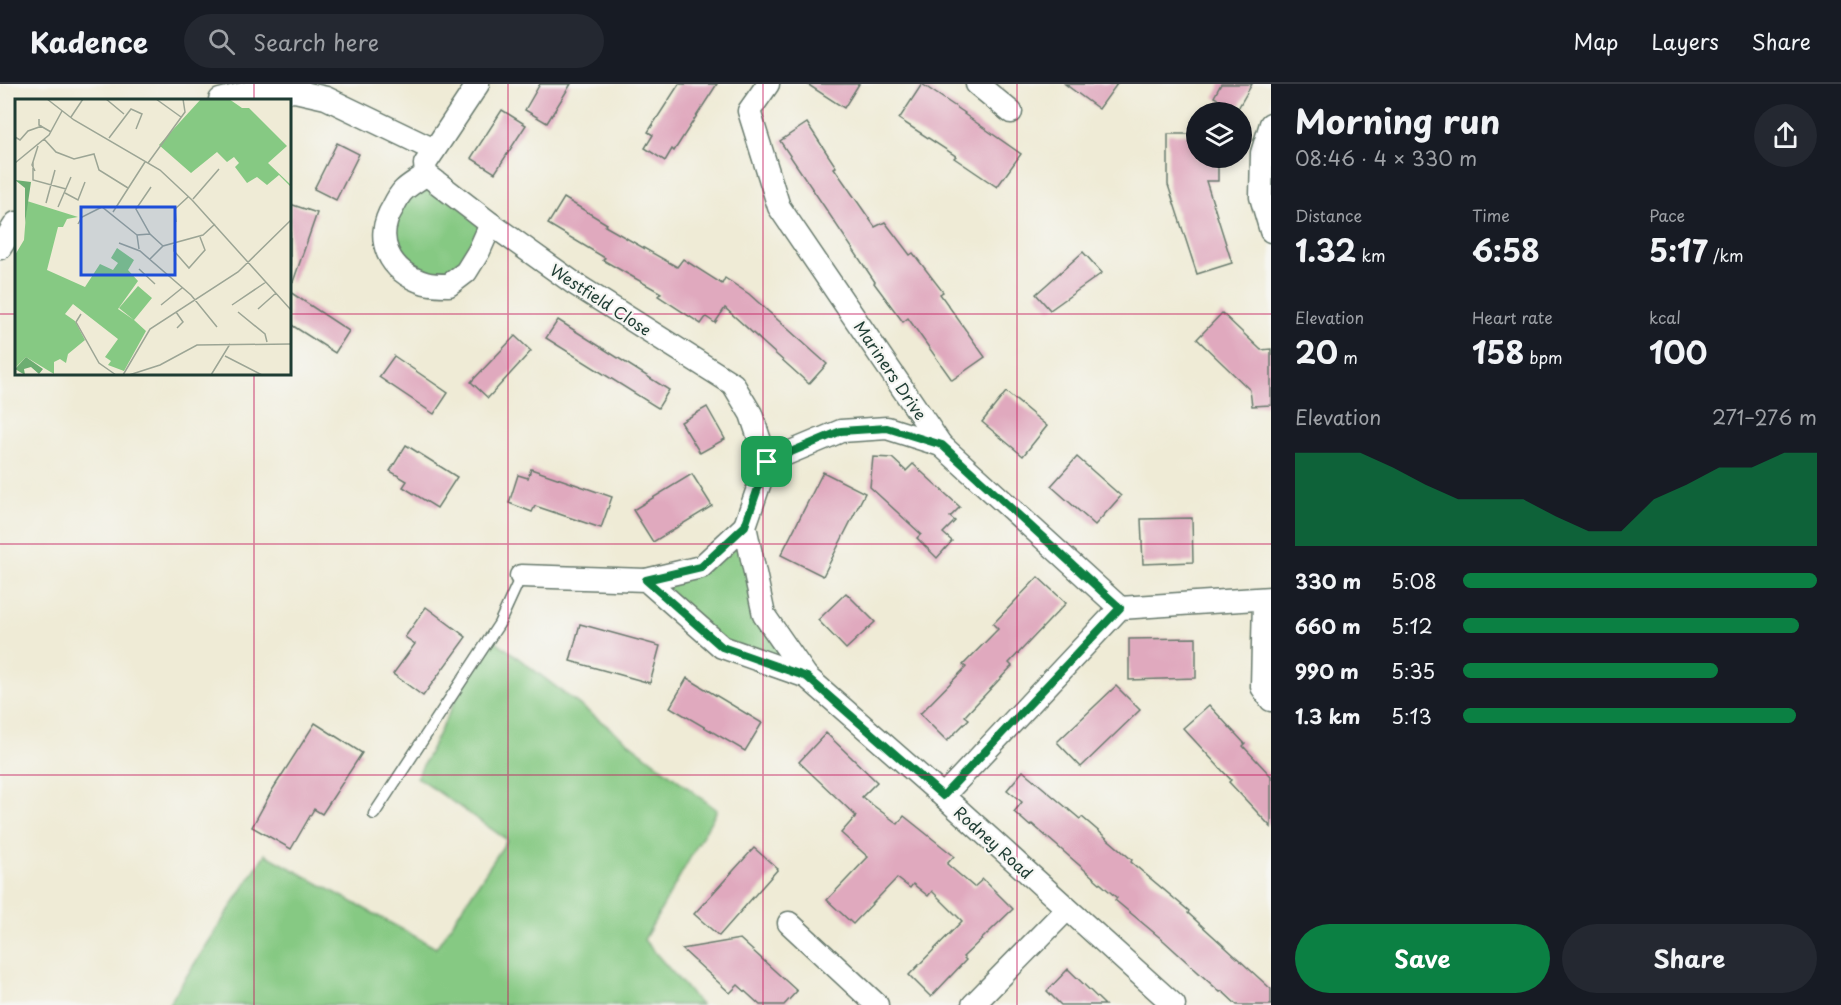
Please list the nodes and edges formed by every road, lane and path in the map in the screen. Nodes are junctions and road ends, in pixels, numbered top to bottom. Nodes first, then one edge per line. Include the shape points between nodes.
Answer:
1 (478, 84) edge
2 (768, 84) edge
3 (977, 84) edge
4 (224, 99) edge
5 (1011, 112) dead end
6 (1271, 124) edge
7 (434, 150) junction
8 (426, 174) junction
9 (491, 224) junction
10 (15, 225) edge
11 (1271, 231) edge
12 (0, 248) edge
13 (942, 445) junction
14 (767, 462) junction
15 (745, 526) junction
16 (521, 576) joint
17 (646, 580) junction
18 (1268, 599) edge
19 (1120, 608) junction
20 (807, 677) junction
21 (1271, 700) edge
22 (943, 796) junction
23 (374, 814) dead end
24 (1067, 909) junction
25 (789, 923) dead end
26 (877, 1005) edge
27 (973, 1005) edge
28 (1174, 1005) edge

1 - 7 street
2 - 13 street, Mariners Drive via 748,111 779,207
3 - 5 street
4 - 7 street via 251,92 295,91 326,98
6 - 11 street via 1262,153 1260,197
7 - 8 street via 425,164
8 - 9 street, Westfield Close
8 - 9 street via 402,192 384,230 383,241 390,259 407,274 426,284 448,285 466,272
9 - 14 street, Westfield Close via 575,284 733,384 751,414
10 - 12 street
13 - 14 street via 887,428 841,431
13 - 19 street, Mariners Drive
14 - 15 street
15 - 17 street via 701,567
15 - 20 street via 764,615
16 - 17 street
16 - 23 lane via 499,624
17 - 20 street, Rodney Road via 722,647
18 - 19 street
18 - 21 street via 1262,687
19 - 22 street
20 - 22 street, Rodney Road
22 - 24 street, Rodney Road
24 - 27 street
24 - 28 street, Rodney Road
25 - 26 street

